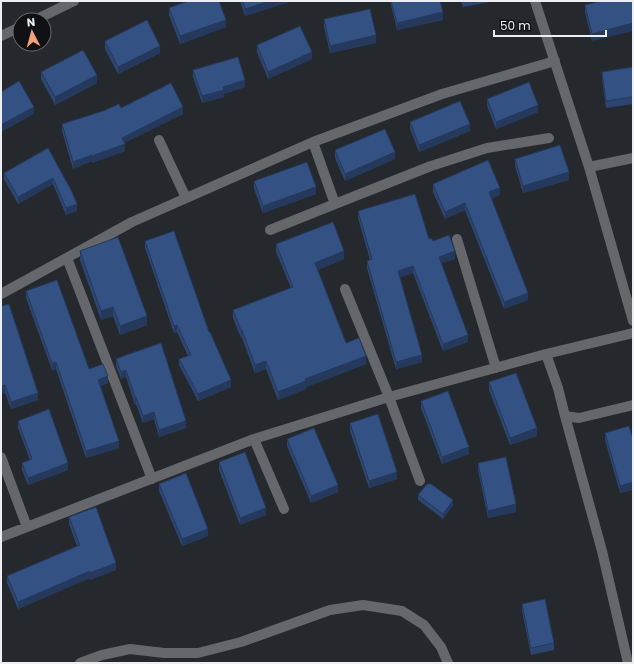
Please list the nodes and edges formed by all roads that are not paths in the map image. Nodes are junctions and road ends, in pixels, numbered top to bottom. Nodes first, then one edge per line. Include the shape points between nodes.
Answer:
1 (74, 1) edge
2 (535, 1) edge
3 (51, 12) edge
4 (12, 31) edge
5 (1, 36) edge
6 (555, 61) junction
7 (549, 138) dead end
8 (159, 140) dead end
9 (313, 142) junction
10 (633, 158) edge
11 (589, 168) junction
12 (186, 198) junction
13 (335, 204) junction
14 (270, 230) dead end
15 (457, 239) dead end
16 (67, 258) junction
17 (345, 289) dead end
18 (1, 294) edge
19 (633, 321) edge
20 (633, 333) edge
21 (546, 354) junction
22 (496, 368) junction
23 (389, 397) junction
24 (633, 405) edge
25 (565, 416) junction
26 (254, 439) junction
27 (1, 457) edge
28 (152, 479) junction
29 (420, 481) dead end
30 (284, 509) dead end
31 (27, 527) junction
32 (1, 537) edge
33 (80, 663) edge
34 (448, 663) edge
35 (628, 663) edge

1 - 3 street
2 - 6 street
4 - 5 street
6 - 9 street via 442,94
6 - 11 street
7 - 13 street via 487,148 431,166
8 - 12 street
9 - 12 street
9 - 13 street
10 - 11 street
11 - 19 street
12 - 16 street via 132,222
13 - 14 street
15 - 22 street
16 - 18 street
16 - 28 street
17 - 23 street
20 - 21 street
21 - 22 street
21 - 25 street
22 - 23 street
23 - 26 street
23 - 29 street
24 - 25 street via 580,418
25 - 35 street via 602,551
26 - 28 street
26 - 30 street
27 - 31 street
28 - 31 street
31 - 32 street
33 - 34 street via 130,649 164,654 198,653 241,642 330,610 363,605 402,610 424,625 441,647

